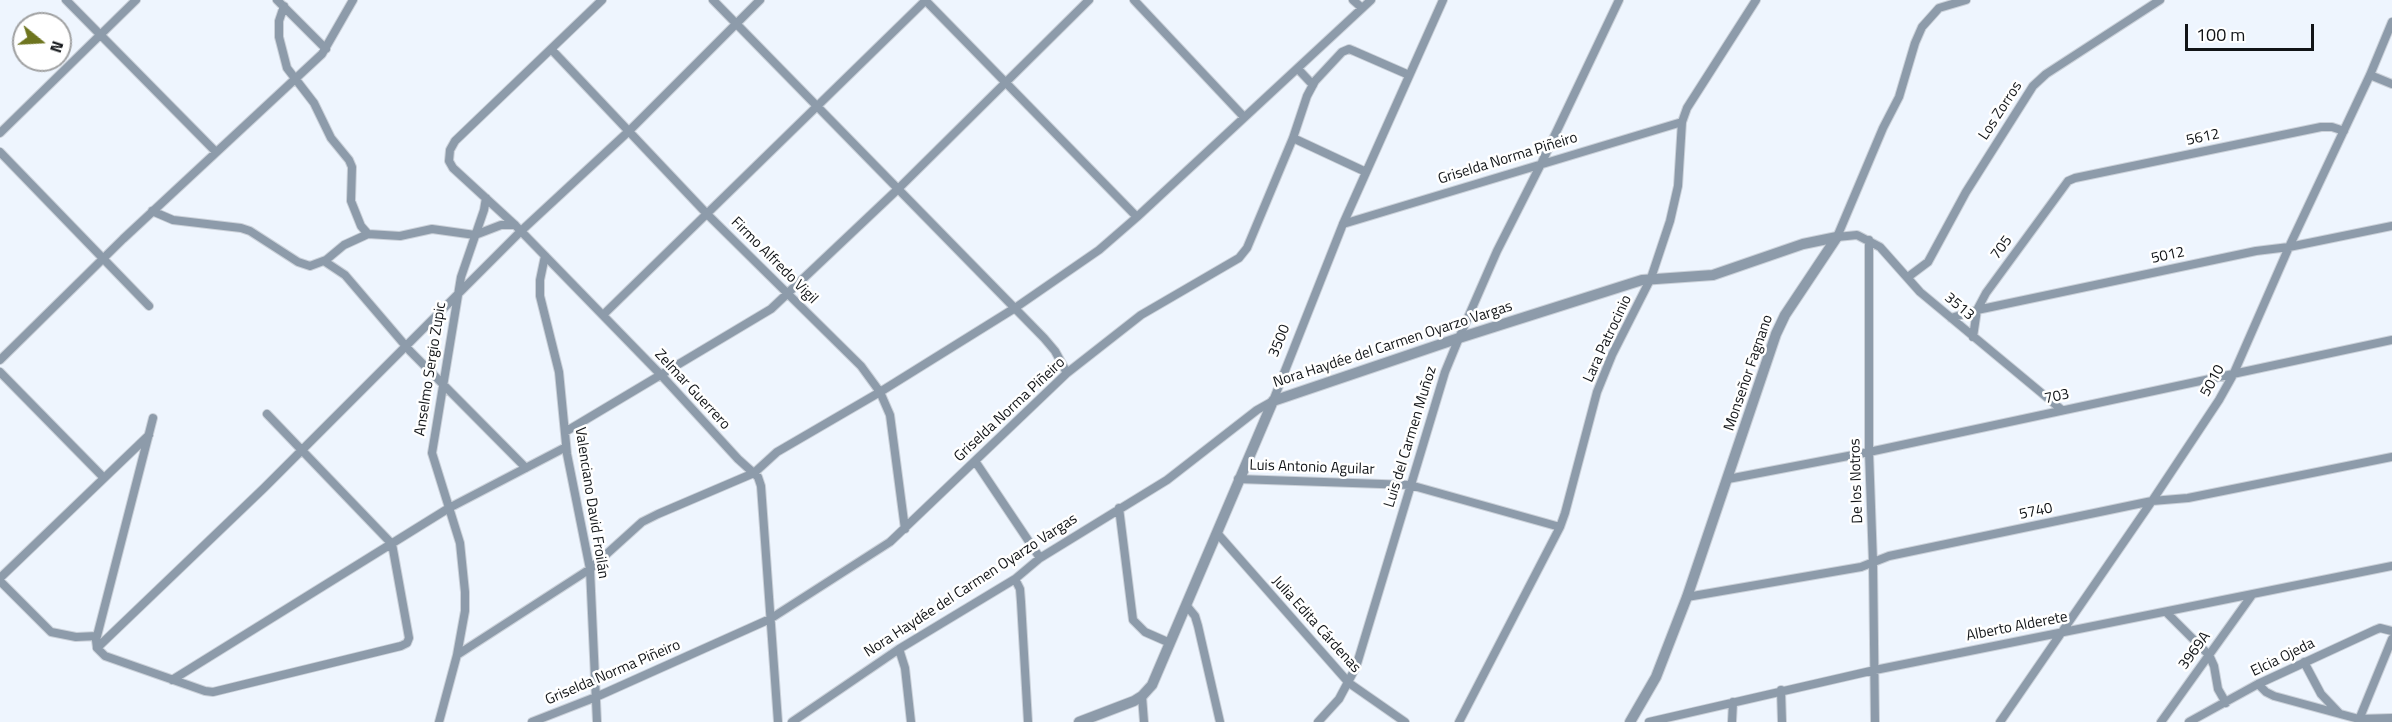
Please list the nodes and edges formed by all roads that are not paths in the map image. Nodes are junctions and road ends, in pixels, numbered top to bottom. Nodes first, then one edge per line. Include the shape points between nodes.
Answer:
1 (66, 0) edge
2 (136, 0) edge
3 (353, 0) edge
4 (602, 0) edge
5 (713, 0) edge
6 (760, 0) edge
7 (925, 0) edge
8 (1089, 0) edge
9 (1134, 0) edge
10 (1353, 0) edge
11 (1371, 0) edge
12 (1443, 0) edge
13 (1619, 0) edge
14 (1756, 0) edge
15 (1966, 0) edge
16 (2160, 0) edge
17 (280, 3) edge
18 (1362, 8) junction
19 (2392, 22) edge
20 (736, 25) junction
21 (100, 35) junction
22 (326, 49) junction
23 (551, 49) junction
24 (1298, 69) junction
25 (1409, 75) junction
26 (2370, 75) junction
27 (295, 79) junction
28 (1006, 83) junction
29 (2392, 84) edge
30 (1313, 85) junction
31 (817, 106) junction
32 (1244, 117) junction
33 (1682, 122) junction
34 (628, 131) junction
35 (2344, 131) junction
36 (0, 132) edge
37 (1293, 138) junction
38 (0, 152) edge
39 (216, 152) junction
40 (1542, 162) junction
41 (1366, 172) junction
42 (2068, 181) joint
43 (898, 189) junction
44 (486, 198) junction
45 (152, 212) junction
46 (707, 214) junction
47 (1137, 218) junction
48 (1343, 224) junction
49 (2392, 226) edge
50 (518, 228) junction
51 (368, 234) junction
52 (475, 235) junction
53 (1837, 237) junction
54 (1869, 240) junction
55 (2289, 247) junction
56 (545, 256) junction
57 (103, 258) junction
58 (324, 261) junction
59 (1908, 277) junction
60 (1651, 278) junction
61 (787, 294) junction
62 (457, 295) junction
63 (149, 306) dead end
64 (1015, 308) junction
65 (1977, 310) junction
66 (603, 315) junction
67 (1951, 318) junction
68 (1973, 337) junction
69 (1459, 338) junction
70 (2392, 340) edge
71 (406, 346) junction
72 (0, 360) edge
73 (0, 372) edge
74 (1067, 374) junction
75 (661, 375) junction
76 (2233, 375) junction
77 (442, 384) junction
78 (880, 392) junction
79 (1273, 401) junction
80 (2062, 410) junction
81 (267, 414) dead end
82 (153, 418) dead end
83 (565, 432) junction
84 (149, 434) junction
85 (566, 447) junction
86 (302, 450) junction
87 (1869, 452) junction
88 (2392, 457) edge
89 (975, 461) junction
90 (526, 468) junction
91 (754, 473) junction
92 (104, 478) junction
93 (1238, 479) junction
94 (1728, 479) junction
95 (1410, 485) junction
96 (2152, 501) junction
97 (449, 508) junction
98 (1119, 508) junction
99 (1560, 527) junction
100 (905, 529) junction
101 (1217, 533) junction
102 (392, 544) junction
103 (1040, 558) junction
104 (1873, 562) junction
105 (2392, 566) edge
106 (590, 569) junction
107 (1015, 579) junction
108 (0, 580) edge
109 (2252, 595) junction
110 (1687, 597) junction
111 (1186, 605) junction
112 (2166, 612) junction
113 (770, 619) junction
114 (2064, 631) junction
115 (2392, 631) edge
116 (97, 636) junction
117 (2392, 639) edge
118 (1170, 643) junction
119 (97, 648) junction
120 (899, 649) junction
121 (457, 655) junction
122 (2209, 655) junction
123 (2304, 662) junction
124 (1875, 670) junction
125 (172, 680) junction
126 (1349, 683) junction
127 (2258, 684) junction
128 (1781, 690) junction
129 (1142, 696) junction
130 (596, 697) junction
131 (1733, 702) junction
132 (2226, 703) junction
133 (2339, 713) junction
134 (2392, 718) edge
135 (2358, 720) edge
136 (1631, 721) edge
137 (440, 722) edge
138 (532, 722) edge
139 (597, 722) edge
140 (777, 722) edge
141 (792, 722) edge
142 (911, 722) edge
143 (1028, 722) edge
144 (1079, 722) edge
145 (1144, 722) edge
146 (1220, 722) edge
147 (1318, 722) edge
148 (1405, 722) edge
149 (1459, 722) edge
150 (1647, 722) edge
151 (1732, 722) edge
152 (1782, 722) edge
153 (1875, 722) edge
154 (2000, 722) edge
155 (2161, 722) edge
156 (2189, 722) edge

1 - 21 street
2 - 21 street
3 - 22 street
4 - 23 street
5 - 20 street
6 - 20 street
7 - 28 street
7 - 31 street
8 - 28 street
9 - 32 street
10 - 18 street
11 - 18 street
12 - 25 street, 3500
13 - 40 street, Luis del Carmen Muñoz
14 - 33 street, Lara Patrocinio
15 - 53 street, Monseñor Fagnano via 1939,8 1922,27 1899,98
16 - 59 street, Los Zorros via 2033,86 1966,192 1936,250 1928,262
17 - 22 street
17 - 27 street via 280,44 287,68
18 - 24 street
19 - 26 street, 5010
20 - 31 street
20 - 34 street
21 - 36 street
21 - 39 street
22 - 27 street
23 - 34 street, Firmo Alfredo Vigil
23 - 44 street, Zelmar Guerrero via 450,150 453,168
24 - 30 street
24 - 32 street
25 - 30 street, Griselda Norma Piñeiro via 1349,50 1342,52
25 - 41 street, 3500
26 - 29 street
26 - 35 street, 5010
27 - 39 street
27 - 51 street via 314,103 331,138 350,160 351,201
28 - 43 street
28 - 47 street
30 - 37 street, Griselda Norma Piñeiro
31 - 43 street
31 - 46 street
32 - 47 street
33 - 40 street, Griselda Norma Piñeiro
33 - 60 street, Lara Patrocinio via 1675,204
34 - 46 street, Firmo Alfredo Vigil
34 - 50 street
35 - 42 street, 5612 via 2321,127
35 - 55 street, 5010
37 - 41 street
37 - 74 street, Griselda Norma Piñeiro via 1239,258 1141,315
38 - 57 street
39 - 45 street
40 - 48 street, Griselda Norma Piñeiro
40 - 69 street, Luis del Carmen Muñoz
41 - 48 street, 3500
42 - 65 street, 705
43 - 61 street
43 - 64 street
44 - 50 street, Zelmar Guerrero
44 - 52 street, Anselmo Sergio Zupic
45 - 57 street
45 - 58 street via 173,220 250,231 305,265
46 - 61 street, Firmo Alfredo Vigil
46 - 66 street
47 - 64 street via 1099,250
48 - 79 street, 3500
49 - 55 street, 5012
50 - 52 street via 501,225
50 - 56 street, Zelmar Guerrero
50 - 62 street
51 - 52 street via 400,236 432,229
51 - 58 street via 344,245
52 - 62 street, Anselmo Sergio Zupic
53 - 54 street via 1857,235
53 - 60 street, Nora Haydée del Carmen Oyarzo Vargas via 1803,244 1713,275
53 - 94 street, Monseñor Fagnano via 1776,334
54 - 59 street, 3513
54 - 87 street, De los Notros
55 - 65 street, 5012
55 - 76 street, 5010
56 - 66 street, Zelmar Guerrero
56 - 83 street, Valenciano David Froilán via 540,296 559,372
57 - 63 street
57 - 72 street
58 - 71 street via 345,275
59 - 67 street, 3513
60 - 69 street, Nora Haydée del Carmen Oyarzo Vargas
60 - 99 street, Lara Patrocinio via 1597,392
61 - 75 street via 771,309
61 - 78 street, Firmo Alfredo Vigil via 861,366
62 - 71 street
62 - 77 street, Anselmo Sergio Zupic
64 - 74 street via 1055,351
64 - 78 street
65 - 67 street, 5012
65 - 68 street, 705
66 - 75 street, Zelmar Guerrero
67 - 68 street, 3513
68 - 80 street, 3513
69 - 79 street, Nora Haydée del Carmen Oyarzo Vargas
69 - 95 street, Luis del Carmen Muñoz
70 - 76 street, 703
71 - 77 street
71 - 86 street
73 - 92 street
74 - 89 street, Griselda Norma Piñeiro
75 - 83 street
75 - 91 street, Zelmar Guerrero
76 - 80 street, 703
76 - 96 street, 5010
77 - 90 street
77 - 97 street, Anselmo Sergio Zupic via 432,453
78 - 91 street via 777,452
78 - 100 street, Firmo Alfredo Vigil via 890,415
79 - 93 street, 3500
79 - 98 street, Nora Haydée del Carmen Oyarzo Vargas via 1167,480
80 - 87 street, 703
81 - 86 street
82 - 84 street
83 - 85 street, Valenciano David Froilán
84 - 92 street
84 - 116 street
85 - 90 street
85 - 106 street, Valenciano David Froilán
86 - 102 street
86 - 119 street
87 - 94 street, 703
87 - 104 street, De los Notros
88 - 96 street, 5740 via 2188,498
89 - 100 street, Griselda Norma Piñeiro
89 - 103 street
90 - 97 street
91 - 106 street via 642,522
91 - 113 street via 761,486
92 - 108 street
93 - 95 street, Luis Antonio Aguilar
93 - 101 street, 3500
94 - 110 street, Monseñor Fagnano
95 - 99 street, Luis Antonio Aguilar
95 - 126 street, Luis del Carmen Muñoz
96 - 104 street, 5740
96 - 114 street, 5010
97 - 102 street
97 - 121 street, Anselmo Sergio Zupic via 460,543 465,592
98 - 103 street, Nora Haydée del Carmen Oyarzo Vargas
98 - 118 street via 1133,621 1144,632
99 - 149 street, Lara Patrocinio
100 - 113 street, Griselda Norma Piñeiro
101 - 111 street, 3500
101 - 126 street, Julia Edita Cárdenas
102 - 125 street
102 - 125 street via 407,643 213,692
103 - 107 street, Nora Haydée del Carmen Oyarzo Vargas
104 - 110 street, 5740
104 - 124 street, De los Notros
105 - 109 street, Alberto Alderete
106 - 121 street
106 - 130 street, Valenciano David Froilán
107 - 120 street, Nora Haydée del Carmen Oyarzo Vargas
107 - 143 street via 1020,589
108 - 116 street via 51,632
109 - 112 street, Alberto Alderete
109 - 122 street, 3969A
110 - 136 street, Monseñor Fagnano via 1656,677
111 - 118 street, 3500
111 - 146 street via 1198,626
112 - 114 street, Alberto Alderete
112 - 122 street
113 - 130 street, Griselda Norma Piñeiro
113 - 140 street
114 - 124 street, Alberto Alderete
114 - 154 street, 5010
115 - 123 street, Elcia Ojeda via 2380,628
116 - 119 street
117 - 135 street
118 - 129 street, 3500 via 1152,685
119 - 125 street via 105,656
120 - 141 street, Nora Haydée del Carmen Oyarzo Vargas
120 - 142 street
121 - 137 street, Anselmo Sergio Zupic
122 - 132 street
122 - 155 street, 3969A
123 - 127 street, Elcia Ojeda
123 - 133 street via 2321,694
124 - 128 street, Alberto Alderete
124 - 153 street, De los Notros
126 - 147 street, Luis del Carmen Muñoz
126 - 148 street, Julia Edita Cárdenas
127 - 132 street, Elcia Ojeda
127 - 133 street via 2274,696
128 - 131 street, Alberto Alderete
128 - 152 street
129 - 144 street
129 - 145 street
130 - 138 street, Griselda Norma Piñeiro
130 - 139 street, Valenciano David Froilán
131 - 150 street, Alberto Alderete
131 - 151 street
132 - 156 street, Elcia Ojeda
133 - 135 street
134 - 135 street
136 - 150 street, Alberto Alderete

